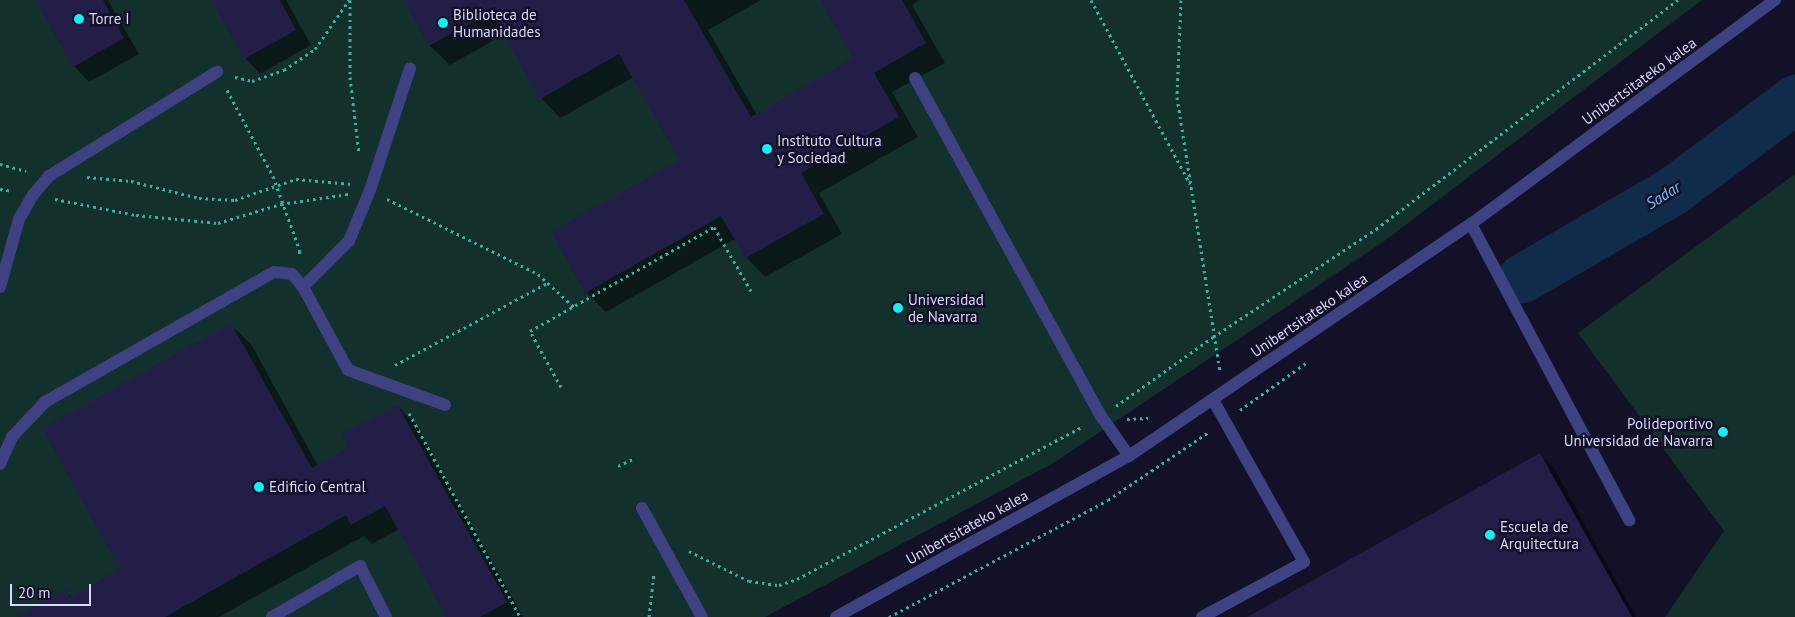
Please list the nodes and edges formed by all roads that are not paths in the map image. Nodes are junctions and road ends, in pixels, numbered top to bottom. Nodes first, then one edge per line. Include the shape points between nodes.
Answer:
1 (1776, 0) edge
2 (410, 68) dead end
3 (218, 72) road end
4 (915, 78) dead end
5 (1471, 224) junction
6 (0, 287) edge
7 (303, 287) junction
8 (1213, 400) junction
9 (445, 405) dead end
10 (1129, 456) junction
11 (0, 464) edge
12 (642, 508) dead end
13 (1628, 520) dead end
14 (272, 617) edge
15 (386, 617) edge
16 (702, 617) edge
17 (836, 617) edge
18 (1202, 617) edge

1 - 5 street, Unibertsitateko kalea
2 - 7 street via 370,190 349,241
3 - 6 street via 49,176 33,195 19,220
4 - 10 street via 1102,416
5 - 8 street, Unibertsitateko kalea
5 - 13 street
7 - 9 street via 348,370
7 - 11 street via 292,274 274,272 45,402 12,437
8 - 10 street, Unibertsitateko kalea
8 - 18 street via 1304,562
10 - 17 street, Unibertsitateko kalea
12 - 16 street
14 - 15 street via 360,566

